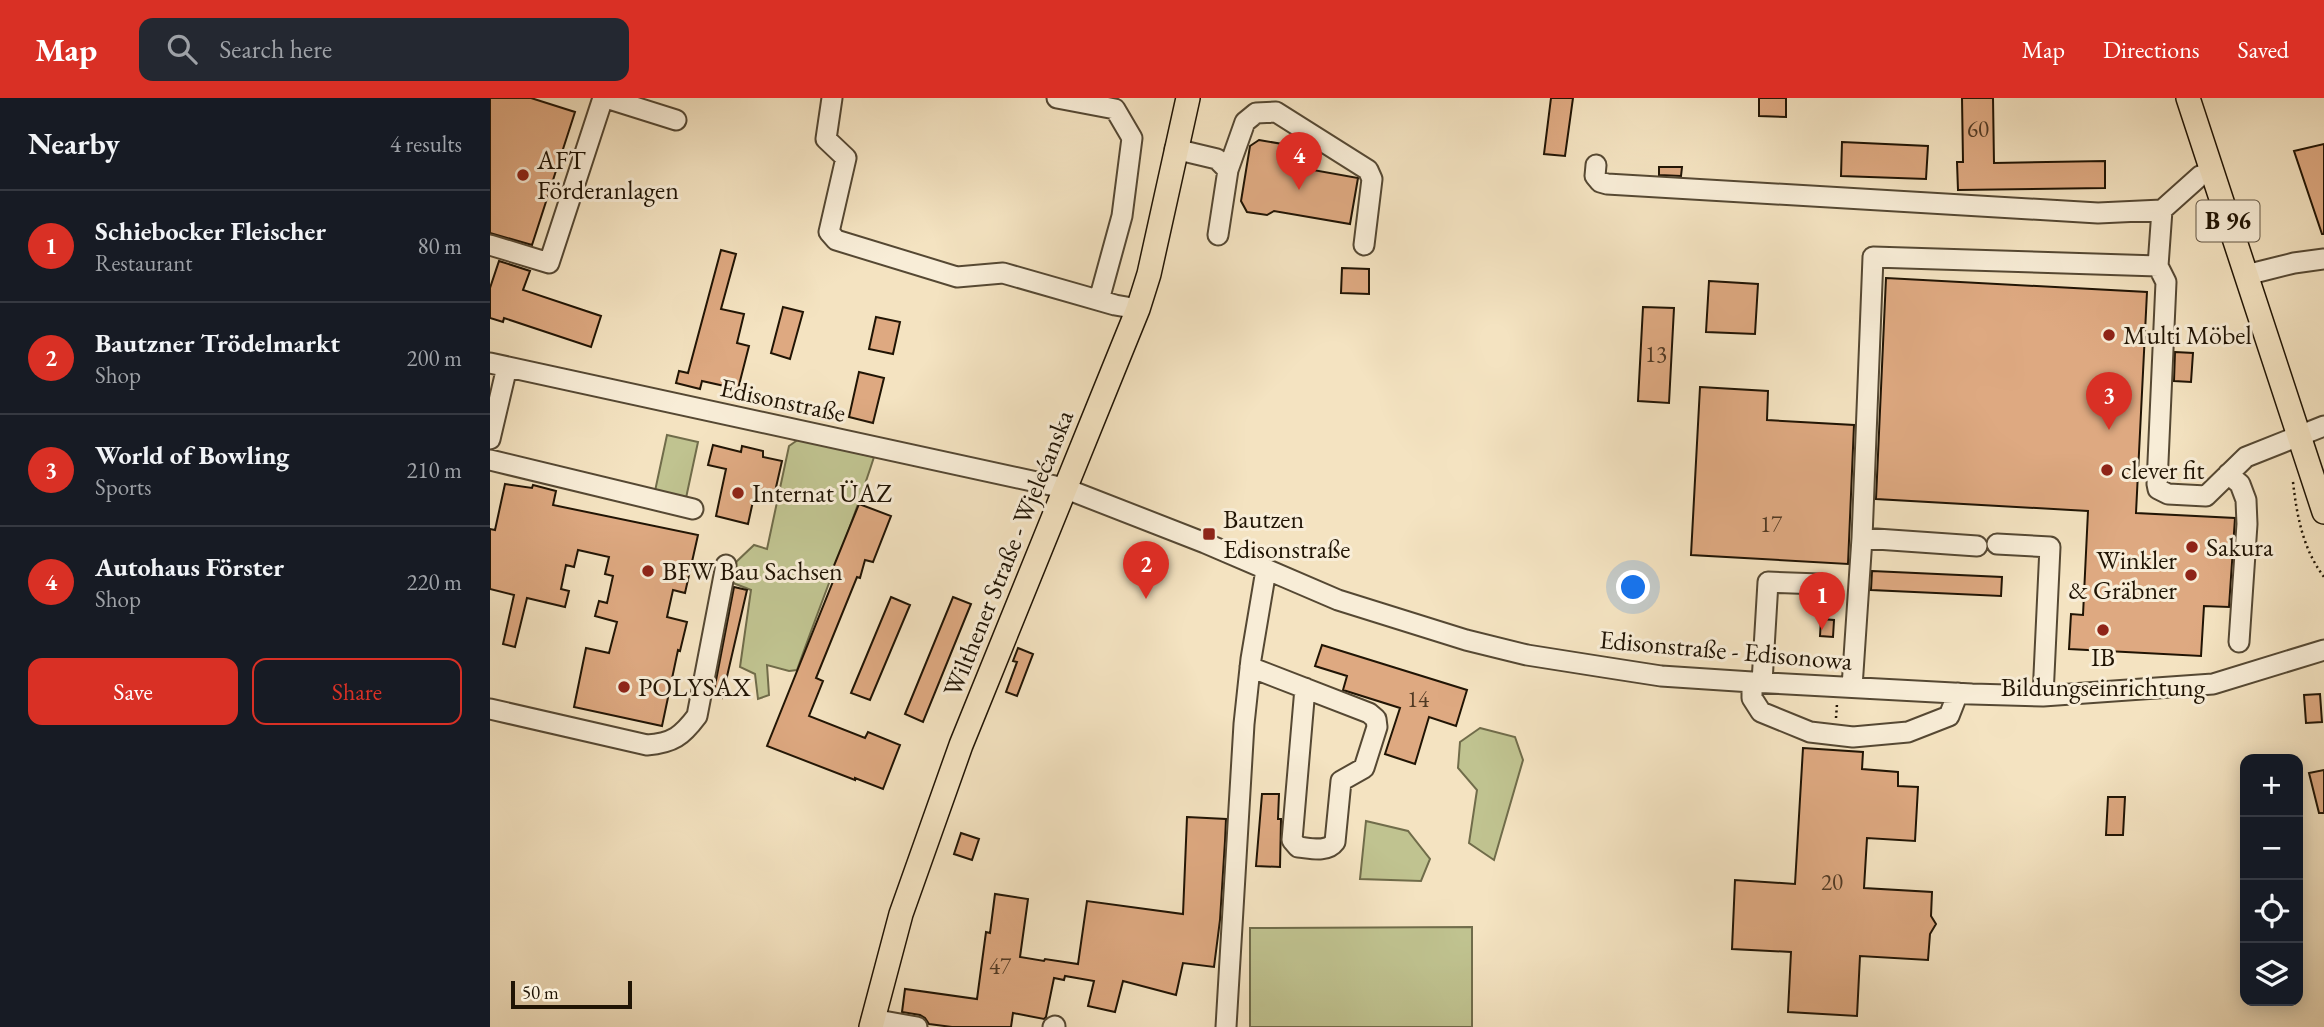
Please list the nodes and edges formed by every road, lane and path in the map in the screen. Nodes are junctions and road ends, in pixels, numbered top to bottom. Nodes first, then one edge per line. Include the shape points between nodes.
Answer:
1 (604, 98) edge
2 (832, 98) edge
3 (1057, 98) edge
4 (1188, 98) edge
5 (2188, 98) edge
6 (676, 120) dead end
7 (1175, 149) junction
8 (1596, 165) dead end
9 (1228, 170) junction
10 (2212, 172) junction
11 (2162, 210) junction
12 (1218, 235) dead end
13 (490, 245) edge
14 (1364, 245) dead end
15 (2324, 259) edge
16 (2158, 266) junction
17 (2246, 275) junction
18 (1099, 300) junction
19 (1139, 309) junction
20 (499, 365) edge
21 (2324, 426) edge
22 (2299, 434) junction
23 (490, 439) edge
24 (490, 460) edge
25 (2228, 474) junction
26 (1064, 488) junction
27 (693, 509) dead end
28 (2324, 512) edge
29 (1862, 538) junction
30 (726, 565) dead end
31 (1266, 570) junction
32 (1820, 584) dead end
33 (2239, 642) dead end
34 (2324, 650) edge
35 (1250, 667) junction
36 (1757, 682) junction
37 (1845, 687) junction
38 (1305, 688) junction
39 (1958, 694) junction
40 (2043, 696) junction
41 (490, 709) edge
42 (1834, 735) junction
43 (872, 1023) edge
44 (918, 1027) edge
45 (1226, 1027) edge

1 - 6 street
1 - 13 street via 549,263
2 - 18 street via 826,139 846,158 829,232 836,240 957,277 1003,273
3 - 18 street via 1115,109 1132,138 1122,216
4 - 7 main road, Wilthener Straße - Wjelećanska
5 - 10 main road, B 96
7 - 9 street via 1217,159
7 - 19 main road, Wilthener Straße - Wjelećanska
8 - 11 street via 1595,176 1607,184 2098,213
9 - 12 street
9 - 14 street via 1245,122 1256,113 1276,112 1368,170 1372,179
10 - 11 street via 2200,176
10 - 17 main road, B 96
11 - 16 street
15 - 17 street
16 - 25 street via 2166,282 2158,489 2168,494 2206,496
16 - 29 street via 1873,257
17 - 22 main road, B 96
18 - 19 street
19 - 26 main road, Wilthener Straße - Wjelećanska
20 - 23 street
20 - 26 street, Edisonstraße
21 - 22 street
22 - 25 street via 2246,457
22 - 28 main road, B 96
24 - 27 street
25 - 33 street via 2240,484 2246,500
26 - 31 street, Edisonstraße - Edisonowa
26 - 43 main road, Wilthener Straße - Wjelećanska via 961,745 901,914
29 - 37 street
29 - 40 street via 2050,547
30 - 41 street via 697,716 686,731 666,743 647,745
31 - 35 street
31 - 36 street, Edisonstraße - Edisonowa via 1402,621 1527,655 1661,676
32 - 36 street via 1768,582
34 - 40 street, Edisonstraße - Edisonowa via 2213,684
35 - 38 street
35 - 45 street
36 - 37 street, Edisonstraße - Edisonowa
36 - 42 street via 1752,698 1762,712 1810,732
37 - 39 street, Edisonstraße - Edisonowa
37 - 42 path
38 - 38 street via 1376,719 1364,768 1341,781 1335,842 1326,849 1298,848 1292,840
39 - 40 street, Edisonstraße - Edisonowa
39 - 42 street via 1949,716 1908,732
43 - 44 street

